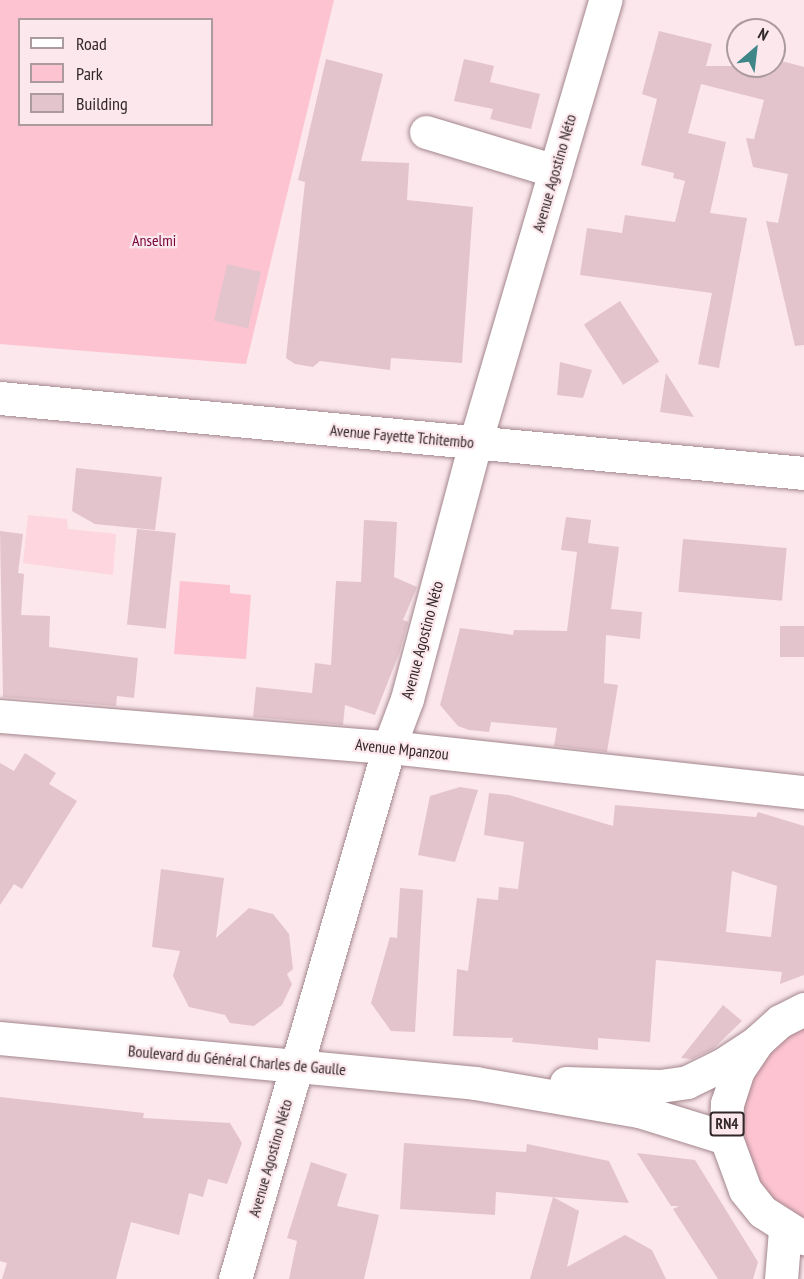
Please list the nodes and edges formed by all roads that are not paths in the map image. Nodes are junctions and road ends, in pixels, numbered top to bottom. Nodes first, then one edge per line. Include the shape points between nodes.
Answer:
1 (605, 0) edge
2 (426, 132) dead end
3 (555, 171) junction
4 (0, 398) edge
5 (475, 443) junction
6 (804, 473) edge
7 (0, 717) edge
8 (389, 747) junction
9 (804, 792) edge
10 (804, 1010) edge
11 (0, 1038) edge
12 (757, 1042) junction
13 (297, 1064) junction
14 (475, 1083) junction
15 (726, 1138) junction
16 (794, 1234) edge
17 (235, 1279) edge
18 (781, 1279) edge

1 - 3 main road, Avenue Agostino Néto
2 - 3 main road
3 - 5 main road, Avenue Agostino Néto
4 - 5 main road, Avenue Fayette Tchitembo
5 - 6 main road, Avenue Fayette Tchitembo
5 - 8 main road, Avenue Agostino Néto via 407,699
7 - 8 main road, Avenue Mpanzou
8 - 9 main road, Avenue Mpanzou
8 - 13 main road, Avenue Agostino Néto
10 - 12 main road, RN4 via 780,1021
11 - 13 main road, Boulevard du Général Charles de Gaulle
12 - 14 main road, Boulevard du Général Charles de Gaulle via 687,1082 660,1086
12 - 15 main road, RN4 via 738,1070 727,1103
13 - 14 main road, Boulevard du Général Charles de Gaulle
13 - 17 main road, Avenue Agostino Néto
14 - 15 main road, Boulevard du Général Charles de Gaulle via 639,1112
15 - 16 main road, RN4 via 745,1190 763,1212
16 - 18 main road, RN4

